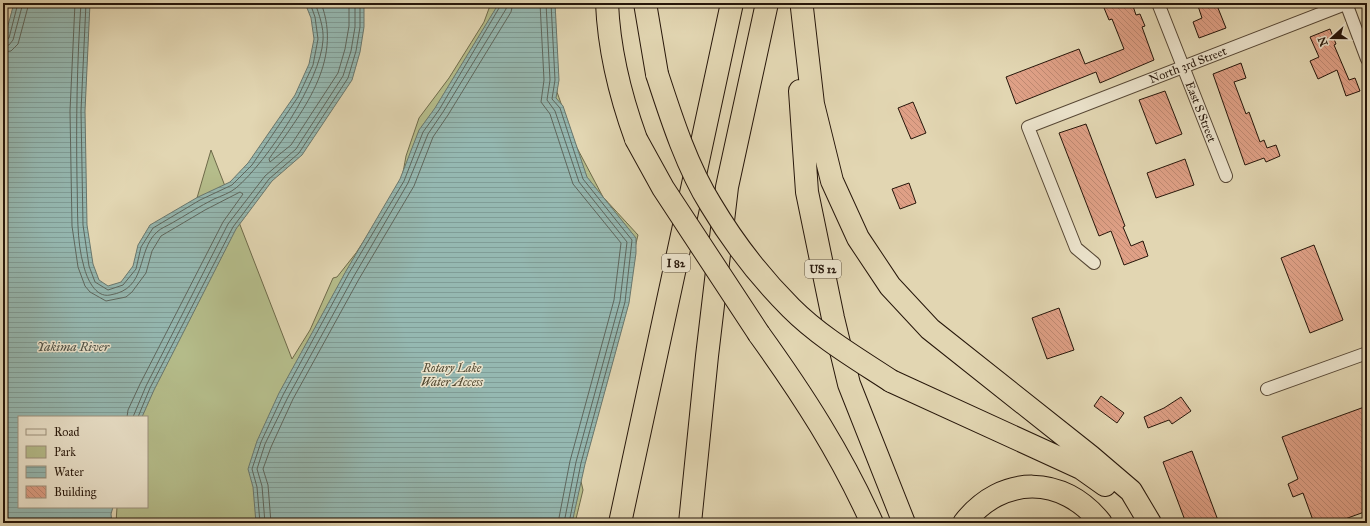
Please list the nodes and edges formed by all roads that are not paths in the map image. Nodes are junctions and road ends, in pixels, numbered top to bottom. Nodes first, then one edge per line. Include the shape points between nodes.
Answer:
1 (607, 3) edge
2 (646, 3) edge
3 (732, 3) edge
4 (767, 3) edge
5 (1158, 3) edge
6 (1347, 3) edge
7 (802, 5) edge
8 (1367, 59) edge
9 (1183, 67) junction
10 (1226, 176) dead end
11 (1094, 263) dead end
12 (1367, 353) edge
13 (1267, 389) dead end
14 (620, 523) edge
15 (690, 523) edge
16 (872, 523) edge
17 (904, 523) edge
18 (964, 523) edge
19 (1101, 523) edge
20 (1136, 523) edge
21 (1150, 523) edge

1 - 16 highway, bridge via 612,56 623,103 636,139 663,188 759,334 802,393 831,441
2 - 20 highway, bridge via 657,74 682,144 710,205 754,266 791,308 827,339 890,381 1081,468 1113,491
3 - 14 highway, I 82
4 - 15 highway via 727,187 706,356
5 - 9 street, East S Street
6 - 8 street
6 - 9 street, North 3rd Street
7 - 17 highway, US 12 via 800,104 808,199 850,384
7 - 21 highway via 813,104 832,182 858,238 890,286 930,329 1131,491
9 - 10 street, East S Street
9 - 11 street, North 3rd Street via 1028,127 1076,248
12 - 13 street
18 - 19 highway via 972,512 987,500 1016,488 1033,486 1067,494 1082,504

